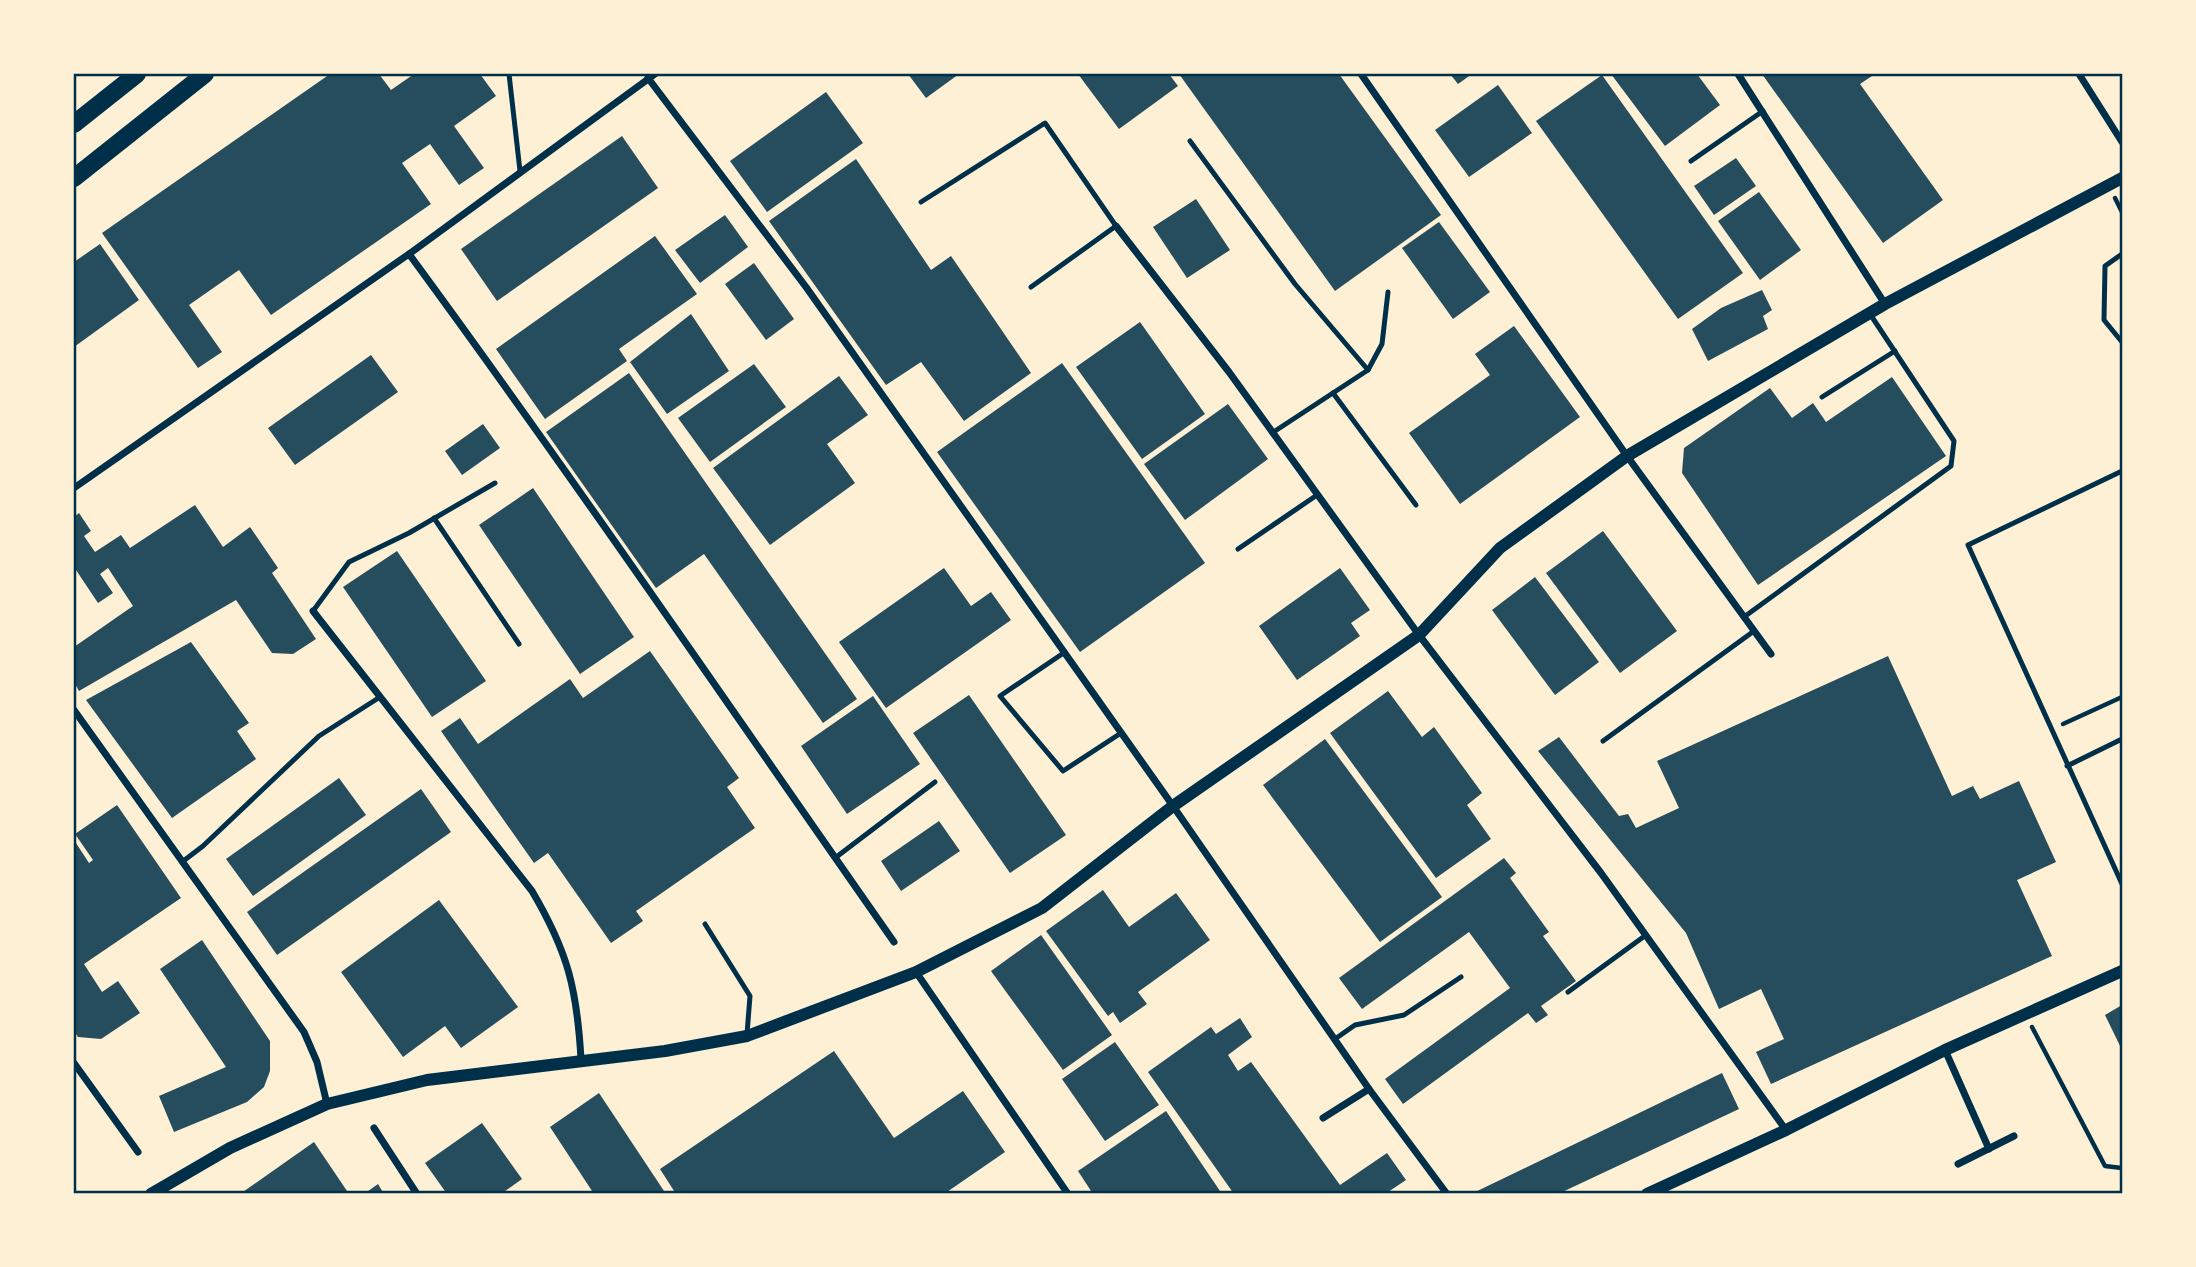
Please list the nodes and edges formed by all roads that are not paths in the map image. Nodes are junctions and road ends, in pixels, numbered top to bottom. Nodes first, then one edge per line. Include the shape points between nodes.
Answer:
1 (137, 74) edge
2 (205, 74) edge
3 (509, 74) edge
4 (1361, 74) edge
5 (1738, 74) edge
6 (2079, 74) edge
7 (652, 76) edge
8 (1763, 111) junction
9 (74, 124) edge
10 (1190, 141) dead end
11 (2123, 142) edge
12 (1691, 161) dead end
13 (520, 171) junction
14 (74, 178) edge
15 (2123, 178) edge
16 (921, 202) dead end
17 (1116, 226) junction
18 (410, 254) junction
19 (2123, 254) edge
20 (1031, 287) dead end
21 (1388, 292) dead end
22 (1885, 304) junction
23 (1870, 314) junction
24 (2123, 342) edge
25 (1895, 351) junction
26 (1368, 370) junction
27 (1333, 393) junction
28 (1822, 397) dead end
29 (1272, 433) junction
30 (1627, 456) junction
31 (2123, 471) edge
32 (495, 484) dead end
33 (74, 488) edge
34 (1317, 495) junction
35 (1416, 505) dead end
36 (434, 519) junction
37 (1238, 549) dead end
38 (313, 611) joint
39 (1744, 617) junction
40 (1754, 631) junction
41 (1419, 635) junction
42 (519, 644) dead end
43 (1065, 652) junction
44 (1771, 654) dead end
45 (380, 697) junction
46 (74, 709) edge
47 (1121, 733) junction
48 (2123, 739) edge
49 (1603, 741) dead end
50 (2067, 766) junction
51 (935, 782) dead end
52 (1173, 806) junction
53 (835, 858) junction
54 (182, 862) junction
55 (2123, 884) edge
56 (705, 925) dead end
57 (1646, 935) junction
58 (894, 942) dead end
59 (2123, 971) edge
60 (916, 972) junction
61 (1461, 977) dead end
62 (1568, 992) dead end
63 (747, 1036) junction
64 (1335, 1039) junction
65 (1945, 1049) junction
66 (581, 1059) junction
67 (74, 1063) edge
68 (1369, 1089) junction
69 (327, 1104) junction
70 (1323, 1118) dead end
71 (374, 1128) dead end
72 (1786, 1130) junction
73 (2014, 1136) dead end
74 (1989, 1149) junction
75 (138, 1152) dead end
76 (1958, 1164) dead end
77 (158, 1192) edge
78 (1446, 1193) edge
79 (418, 1194) edge
80 (1068, 1194) edge
81 (1647, 1194) edge

1 - 9 highway
2 - 14 highway
3 - 13 lane
4 - 30 street
5 - 8 street
6 - 11 street
7 - 13 street
7 - 43 street
8 - 12 lane
8 - 22 street
10 - 26 lane via 1294,284
13 - 18 street
15 - 22 street
16 - 17 lane via 1045,123
17 - 20 lane
17 - 29 street
18 - 33 street
18 - 53 street via 653,592
19 - 24 lane via 2105,266 2104,320
21 - 26 lane via 1382,344
22 - 23 street
23 - 25 lane
23 - 30 street
25 - 28 lane
25 - 39 lane via 1954,441 1951,466
26 - 27 lane
27 - 29 lane
27 - 35 lane
29 - 34 street
30 - 39 street
30 - 41 street via 1500,548
31 - 50 lane via 1968,545
32 - 36 lane
34 - 37 lane
34 - 41 street
36 - 38 lane via 349,562
36 - 42 lane
38 - 45 street
39 - 40 street
40 - 44 street
40 - 49 lane
41 - 52 street
41 - 57 street
43 - 47 street
43 - 47 lane via 1000,696 1063,771
45 - 54 lane via 319,736
45 - 66 street via 533,891 556,931 577,1000
46 - 54 street
47 - 52 street
48 - 50 lane
50 - 55 lane
51 - 53 lane
52 - 60 street via 1042,908
52 - 64 street
53 - 58 street
54 - 69 street via 304,1032
56 - 63 lane via 750,996
57 - 62 lane
57 - 72 street
59 - 65 street
60 - 63 street
60 - 80 street
61 - 64 lane via 1404,1015 1355,1025
63 - 66 street via 665,1051
64 - 68 street
65 - 72 street
65 - 74 street
66 - 69 street via 427,1080
67 - 75 street
68 - 70 street
68 - 78 street
69 - 77 street via 230,1148
71 - 79 street
72 - 81 street
73 - 74 street
74 - 76 street

